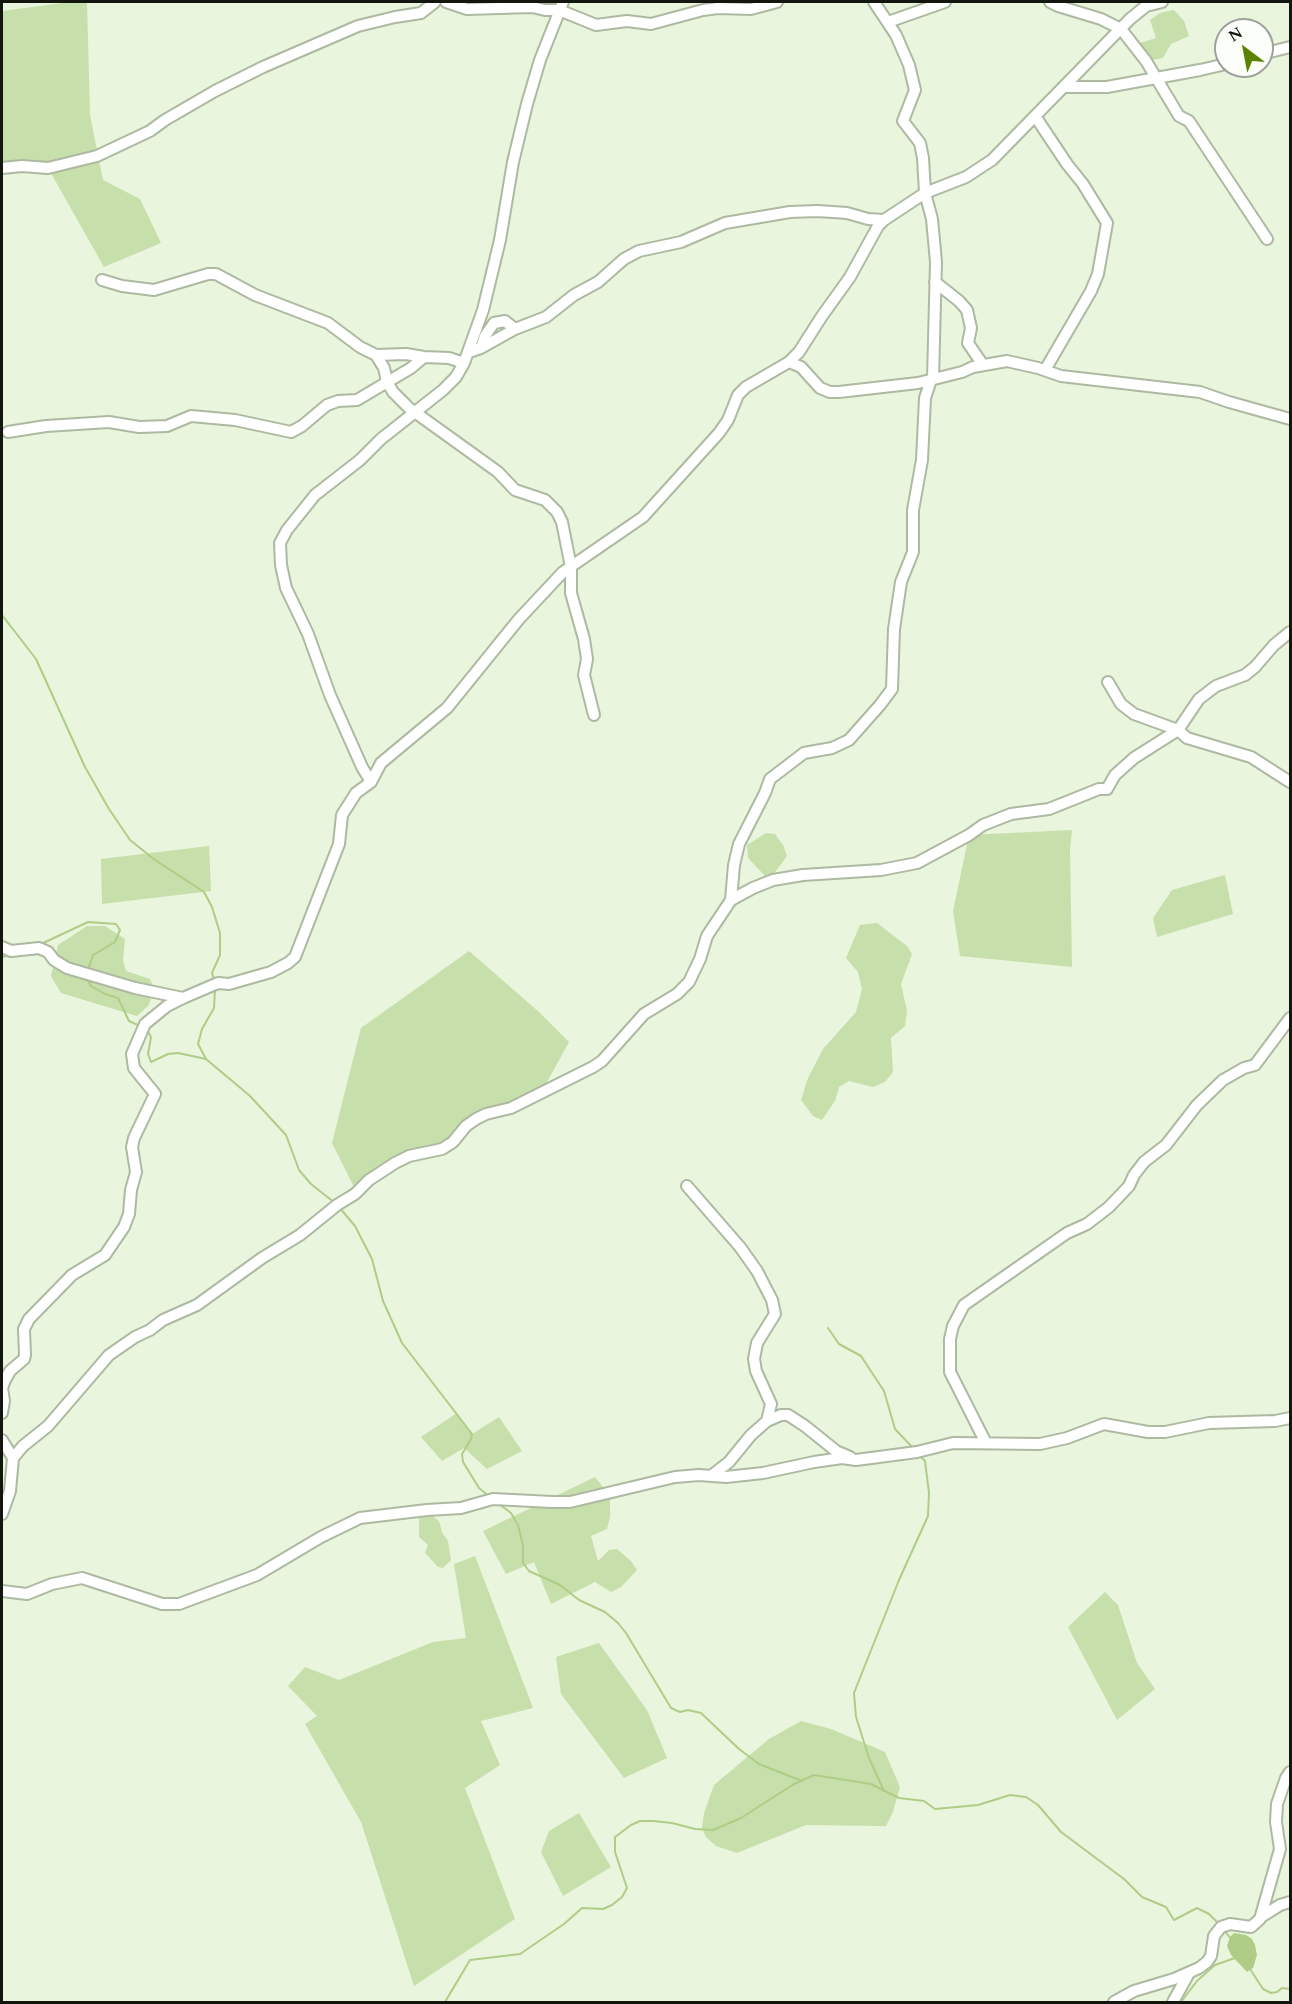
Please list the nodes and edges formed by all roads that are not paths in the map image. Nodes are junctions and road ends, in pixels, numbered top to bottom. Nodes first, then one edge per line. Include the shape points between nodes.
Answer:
1 (435, 2) edge
2 (446, 2) edge
3 (777, 2) edge
4 (874, 2) edge
5 (945, 2) edge
6 (1050, 2) edge
7 (1162, 2) edge
8 (932, 4) edge
9 (561, 6) edge
10 (888, 22) junction
11 (1121, 29) junction
12 (1290, 47) edge
13 (1274, 51) edge
14 (1214, 66) edge
15 (1156, 78) junction
16 (1064, 87) junction
17 (1035, 116) junction
18 (2, 168) edge
19 (925, 193) junction
20 (884, 220) junction
21 (1267, 239) dead end
22 (102, 280) dead end
23 (935, 282) junction
24 (469, 352) junction
25 (376, 355) junction
26 (424, 357) junction
27 (464, 363) junction
28 (789, 363) junction
29 (983, 365) junction
30 (1045, 370) junction
31 (932, 380) junction
32 (387, 382) junction
33 (416, 412) junction
34 (1290, 418) edge
35 (8, 432) dead end
36 (571, 567) junction
37 (1290, 632) edge
38 (1108, 682) dead end
39 (594, 715) dead end
40 (1178, 730) junction
41 (371, 782) junction
42 (1290, 782) edge
43 (731, 900) junction
44 (2, 947) edge
45 (183, 998) junction
46 (1290, 1018) edge
47 (687, 1186) dead end
48 (2, 1413) edge
49 (1290, 1418) edge
50 (767, 1421) junction
51 (2, 1440) edge
52 (986, 1443) junction
53 (13, 1458) junction
54 (856, 1460) junction
55 (711, 1476) junction
56 (2, 1514) edge
57 (2, 1591) edge
58 (1290, 1772) edge
59 (1290, 1902) edge
60 (1261, 1917) junction
61 (1189, 1973) junction
62 (1114, 2002) edge
63 (1173, 2002) edge

1 - 18 street via 421,13 358,26 262,67 150,131 97,156 48,168
2 - 9 street via 467,9 545,10
3 - 9 street via 751,9 703,10 651,24 627,21 596,25
4 - 10 street
5 - 8 street
6 - 11 street
7 - 11 street via 1146,6
8 - 10 street
9 - 24 street via 527,104 500,240
10 - 19 street via 909,65 915,90 903,121 920,143
11 - 15 street
11 - 16 street
12 - 13 street
14 - 15 street
15 - 16 street via 1107,87
15 - 21 street
16 - 17 street
17 - 19 street via 978,171
17 - 30 street via 1107,223 1091,291
19 - 20 street
19 - 23 street via 932,219
20 - 24 street via 818,211 725,223 681,242 631,255 546,317
20 - 28 street via 850,277
22 - 25 street via 154,290 216,274 255,295 328,323
23 - 29 street via 967,310 971,328 968,343
23 - 31 street
24 - 27 street
25 - 26 street via 402,353
25 - 32 street
26 - 27 street
26 - 32 street
27 - 33 street via 456,377
28 - 31 street via 801,367 820,388 830,392
28 - 36 street via 738,395 719,433 643,517
29 - 30 street via 1006,361
29 - 31 street
30 - 34 street via 1072,378 1200,392
31 - 43 street via 925,398 922,460 913,510 913,552 901,582 894,629 892,689 849,740 804,753 770,779 739,844
32 - 33 street
32 - 35 street via 357,400 327,405 291,432 235,420 190,416 167,426 109,422
33 - 36 street via 498,472 515,490 545,500 562,522
33 - 41 street via 315,495 280,543 286,588
36 - 39 street via 571,593 584,639 584,675
36 - 41 street via 519,619 447,708 381,763
37 - 40 street via 1245,675 1216,686 1199,699
38 - 40 street via 1121,704 1134,714
40 - 42 street via 1187,738 1251,758
40 - 43 street via 1134,758 1115,775 1107,789 1049,808 1011,814 983,825 916,863 773,880
41 - 45 street via 356,793 342,815 339,844 295,957 271,972 229,984 218,983
43 - 53 street via 707,936 689,982 644,1014 602,1061 511,1108 476,1119 442,1149 395,1163 300,1235 197,1305 135,1337 109,1355 48,1426
44 - 45 street via 11,951 39,948 67,968
45 - 48 street via 145,1024 132,1054 134,1068 155,1094 134,1138 136,1172 124,1227 105,1255 72,1275 29,1319 24,1329 24,1359 10,1371 2,1388
46 - 52 street via 1255,1065 1223,1080 1197,1105 1108,1207 963,1305 950,1339 950,1372
47 - 50 street via 740,1247 772,1300 775,1314 757,1343 754,1359 771,1404
49 - 52 street via 1209,1423 1165,1432 1104,1424 1040,1444
50 - 54 street via 788,1415 836,1451
50 - 55 street
51 - 53 street
52 - 54 street via 953,1443
53 - 56 street via 10,1491
54 - 55 street via 842,1458 726,1478
55 - 57 street via 675,1477 570,1502 492,1498 460,1508 360,1518 257,1575 179,1604 162,1604 82,1578 27,1594
58 - 60 street via 1276,1804 1280,1849
59 - 60 street
60 - 61 street via 1251,1928 1230,1924 1221,1927 1214,1936 1208,1962
61 - 62 street via 1134,1991
61 - 63 street

